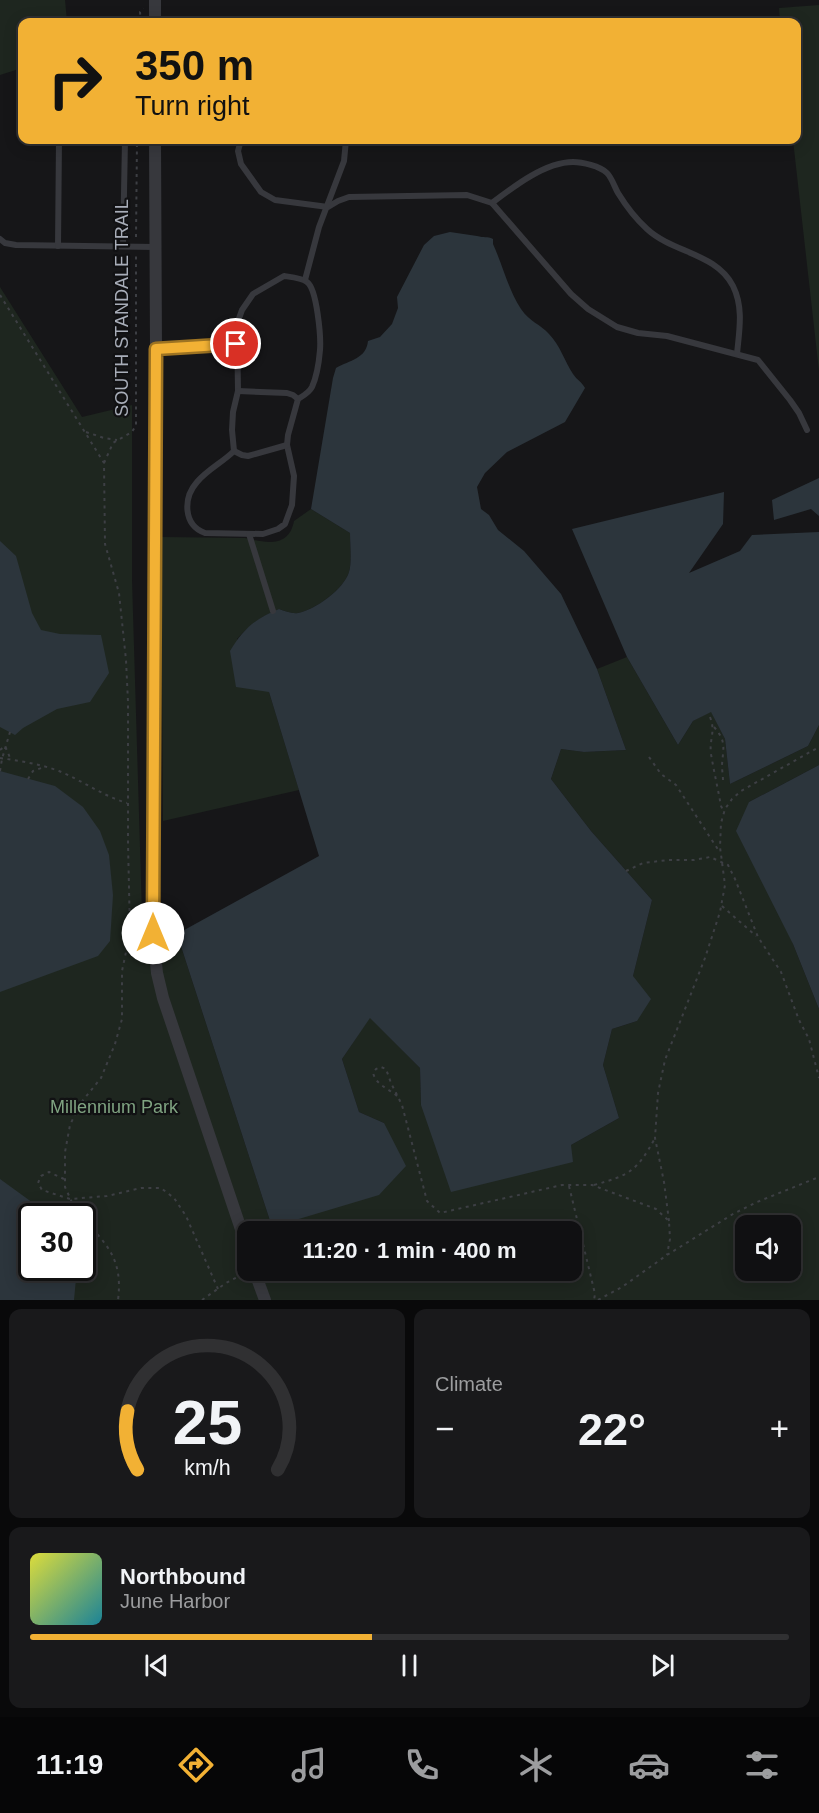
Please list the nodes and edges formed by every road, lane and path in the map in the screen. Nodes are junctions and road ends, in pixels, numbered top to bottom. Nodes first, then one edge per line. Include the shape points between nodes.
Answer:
1 (155, 0) edge
2 (155, 18) edge
3 (59, 144) edge
4 (125, 144) edge
5 (136, 144) edge
6 (155, 144) edge
7 (240, 144) edge
8 (346, 144) edge
9 (492, 203) junction
10 (328, 207) junction
11 (0, 239) edge
12 (58, 246) junction
13 (123, 246) junction
14 (136, 246) junction
15 (155, 247) junction
16 (305, 280) junction
17 (0, 295) edge
18 (236, 344) junction
19 (156, 349) junction
20 (737, 354) junction
21 (238, 391) junction
22 (298, 399) junction
23 (807, 430) dead end
24 (86, 432) junction
25 (119, 440) junction
26 (287, 445) junction
27 (234, 451) junction
28 (104, 463) junction
29 (249, 534) junction
30 (273, 611) dead end
31 (710, 717) dead end
32 (714, 727) junction
33 (10, 732) dead end
34 (5, 746) junction
35 (819, 747) edge
36 (0, 750) edge
37 (649, 757) dead end
38 (1, 758) edge
39 (11, 760) junction
40 (44, 767) junction
41 (0, 771) edge
42 (28, 779) dead end
43 (723, 781) dead end
44 (127, 803) junction
45 (724, 812) junction
46 (721, 853) junction
47 (722, 862) junction
48 (626, 871) dead end
49 (721, 905) junction
50 (758, 938) junction
51 (819, 1078) edge
52 (397, 1096) junction
53 (655, 1138) junction
54 (819, 1178) edge
55 (64, 1179) junction
56 (568, 1185) dead end
57 (592, 1185) junction
58 (70, 1199) junction
59 (73, 1203) edge
60 (238, 1221) edge
61 (669, 1221) junction
62 (96, 1232) edge
63 (668, 1255) junction
64 (237, 1279) edge
65 (254, 1281) edge
66 (218, 1289) junction
67 (118, 1300) edge
68 (202, 1300) edge
69 (265, 1300) edge
70 (596, 1300) edge

1 - 2 street
3 - 12 lane
4 - 13 lane
5 - 14 path, SOUTH STANDALE TRAIL
6 - 15 street
7 - 10 lane via 241,164 261,192 275,200
8 - 10 lane via 344,161
9 - 10 lane via 467,195 349,197
9 - 20 lane via 571,294 605,321 628,330
9 - 20 lane via 533,175 561,164 586,164 607,173 623,202 645,228 659,240 717,266 732,285 740,310
10 - 16 lane
11 - 12 lane via 16,245
12 - 13 lane
13 - 14 lane
14 - 15 lane
14 - 25 path, SOUTH STANDALE TRAIL via 136,425
15 - 19 street
16 - 18 lane via 284,276 253,294 242,309
16 - 22 lane via 314,293 321,349 312,388
17 - 24 path
18 - 19 lane
18 - 21 lane
19 - 60 street via 153,933 163,998
20 - 23 lane via 758,360 790,400
21 - 22 lane via 287,393
21 - 27 lane via 233,412
22 - 26 lane
24 - 25 path
24 - 28 path
25 - 28 path, SOUTH STANDALE TRAIL via 110,448
26 - 27 lane via 248,456
26 - 29 lane via 294,476 289,516 278,529
27 - 29 lane via 198,481 190,495 187,513 193,526 205,533
28 - 44 path via 105,544 119,593 126,660
29 - 30 lane
31 - 32 path
32 - 43 path via 723,742
32 - 45 path via 711,753
33 - 34 path
34 - 36 path
34 - 38 path
34 - 39 path
35 - 45 path via 741,791
37 - 46 path via 661,774 676,785
38 - 39 path
38 - 41 path
39 - 40 path
40 - 42 path via 33,771
40 - 44 path
44 - 55 path via 130,933 122,971 122,1019 101,1078 80,1104 70,1125
45 - 46 path
46 - 47 path
47 - 48 path via 710,857 668,860 643,863
47 - 49 path via 725,885
47 - 50 path via 735,879
49 - 50 path
49 - 53 path via 665,1060
50 - 51 path via 781,972 809,1039
52 - 52 path via 380,1085 376,1069 386,1069
52 - 57 path via 427,1201 440,1213 562,1185
53 - 57 path via 646,1157 627,1174
53 - 61 path
54 - 63 path via 733,1214
55 - 58 path
55 - 58 path via 49,1172 38,1183 42,1190
56 - 70 path
57 - 61 path via 656,1209
58 - 59 path
58 - 66 path via 161,1188 174,1198 186,1216
61 - 63 path
62 - 67 path via 112,1253 118,1275
63 - 70 path
64 - 66 path
65 - 69 street
66 - 68 path

